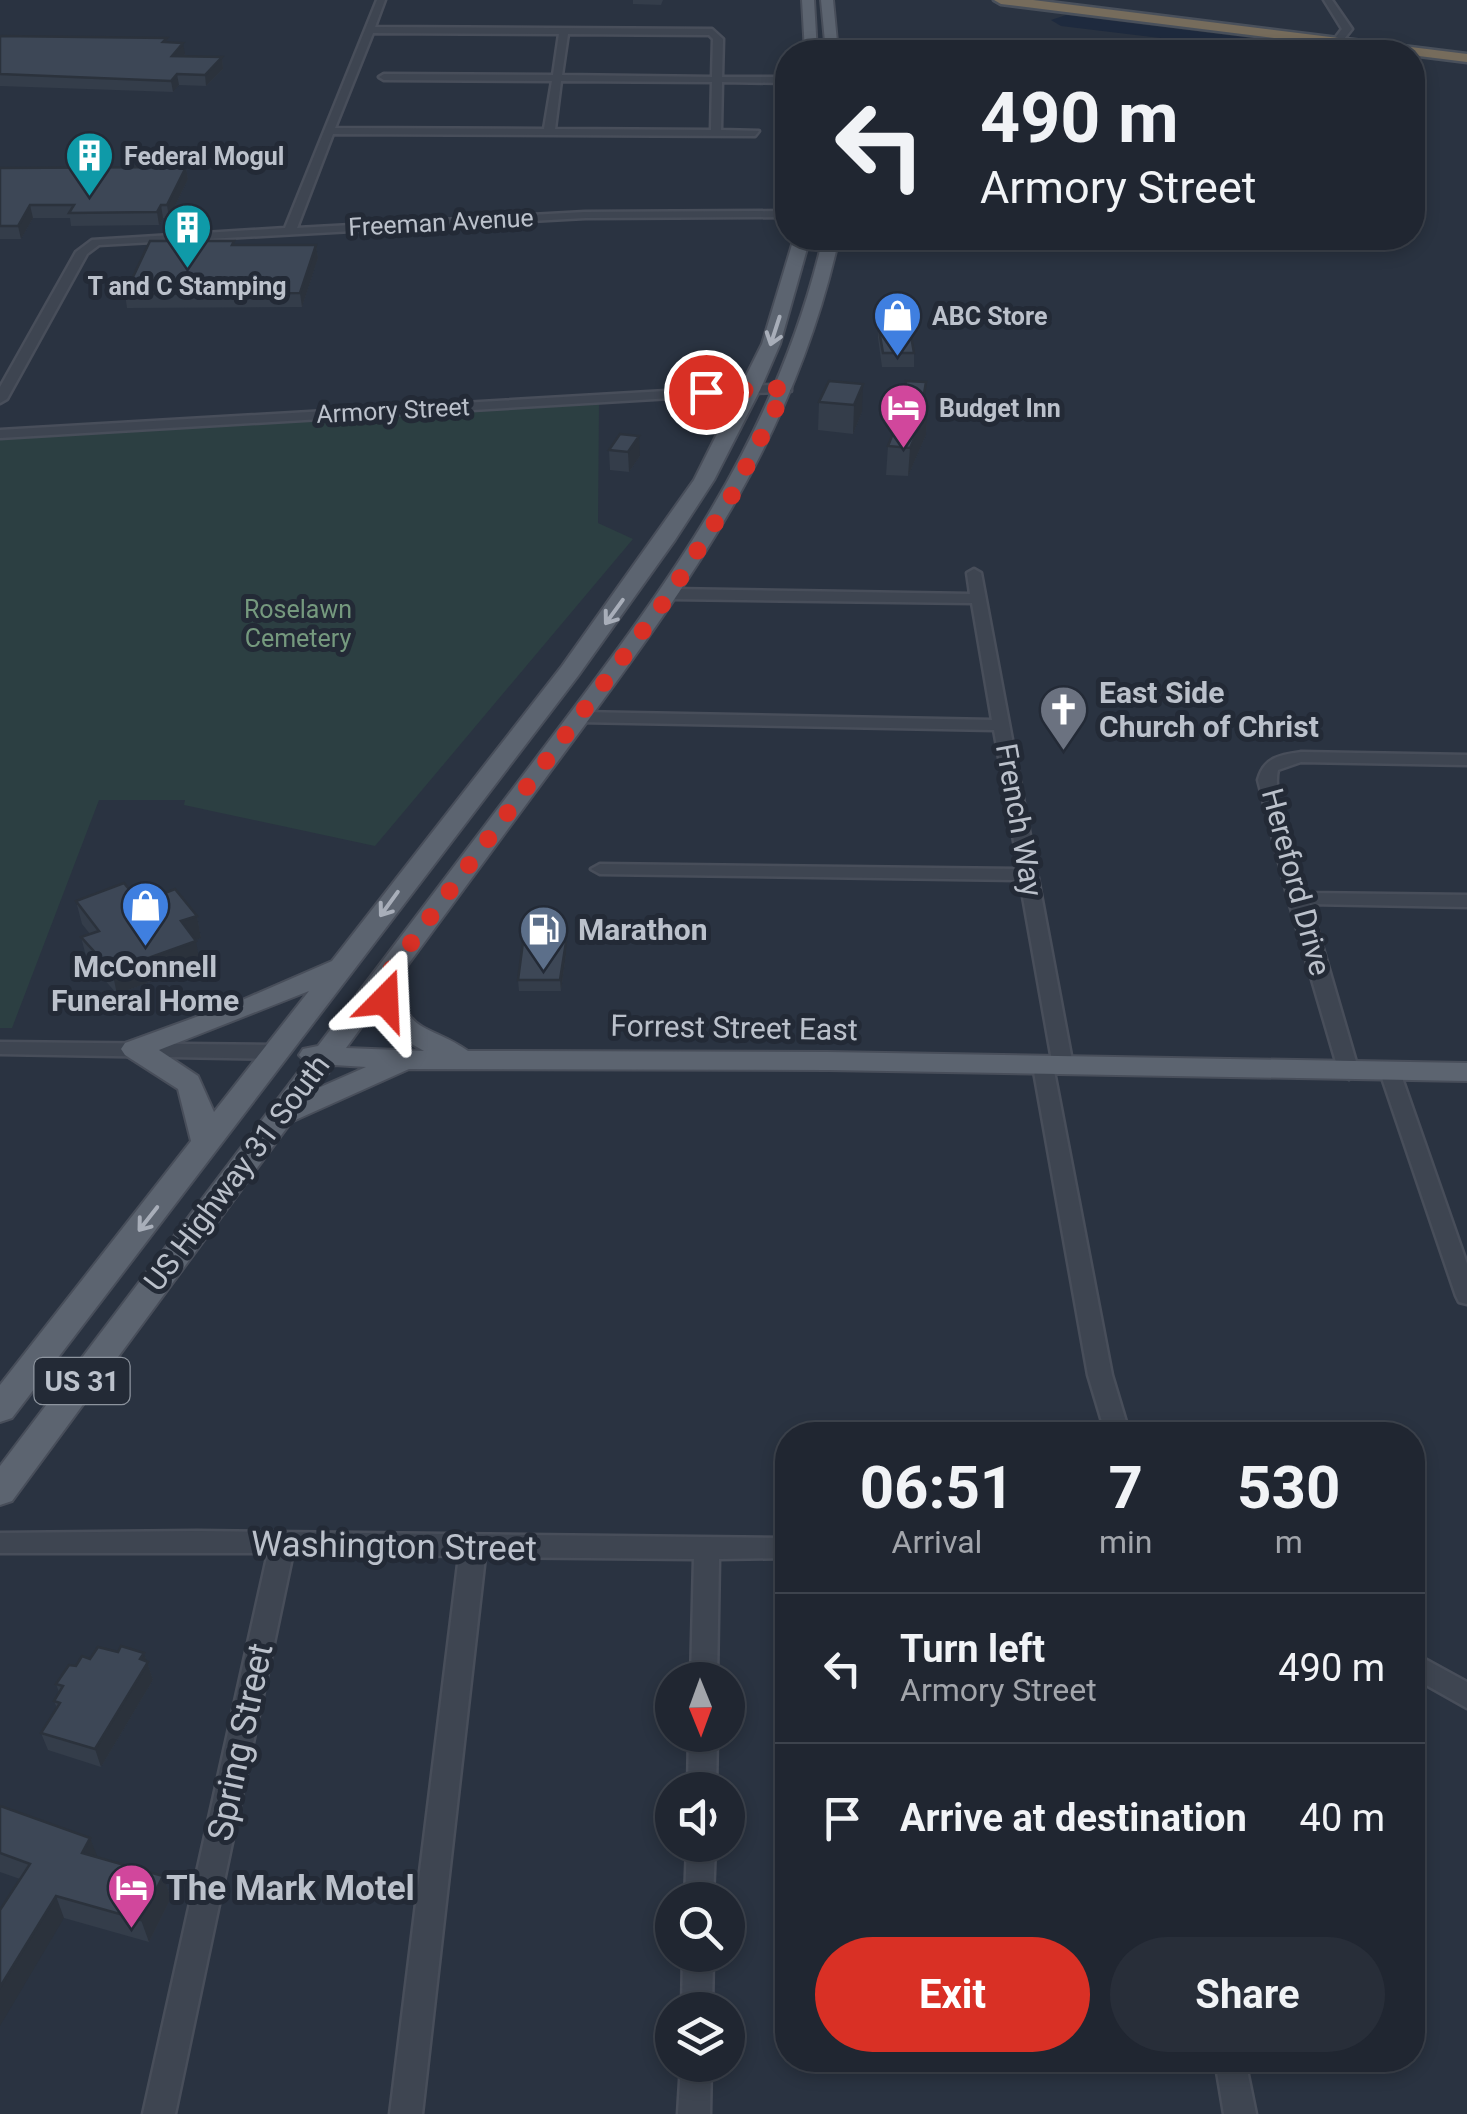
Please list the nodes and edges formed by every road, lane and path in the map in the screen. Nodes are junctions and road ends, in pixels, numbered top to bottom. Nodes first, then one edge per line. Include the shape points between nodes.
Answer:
1 (381, 0) edge
2 (808, 0) edge
3 (827, 0) edge
4 (1001, 0) edge
5 (1072, 0) edge
6 (1328, 0) edge
7 (1124, 16) junction
8 (369, 30) junction
9 (564, 31) junction
10 (810, 40) edge
11 (831, 40) edge
12 (1321, 40) edge
13 (1339, 40) edge
14 (1425, 53) edge
15 (1467, 58) edge
16 (384, 78) dead end
17 (557, 78) junction
18 (716, 80) junction
19 (775, 80) edge
20 (329, 131) junction
21 (549, 132) junction
22 (716, 134) junction
23 (755, 134) dead end
24 (775, 214) edge
25 (290, 230) junction
26 (798, 250) edge
27 (828, 250) edge
28 (786, 388) junction
29 (751, 390) junction
30 (0, 399) edge
31 (0, 434) edge
32 (974, 573) dead end
33 (670, 594) junction
34 (976, 599) junction
35 (579, 717) junction
36 (1002, 725) junction
37 (1467, 760) edge
38 (600, 869) dead end
39 (1029, 875) junction
40 (1297, 898) junction
41 (1467, 901) edge
42 (345, 965) junction
43 (388, 974) junction
44 (0, 1048) edge
45 (135, 1049) junction
46 (277, 1052) junction
47 (324, 1056) junction
48 (462, 1058) junction
49 (404, 1060) junction
50 (1053, 1066) junction
51 (1349, 1072) junction
52 (1390, 1072) junction
53 (1467, 1072) edge
54 (278, 1118) junction
55 (206, 1144) junction
56 (1467, 1296) edge
57 (0, 1409) edge
58 (1114, 1422) edge
59 (0, 1491) edge
60 (0, 1542) edge
61 (282, 1545) junction
62 (775, 1548) edge
63 (473, 1549) junction
64 (708, 1549) junction
65 (705, 1662) edge
66 (1425, 1671) edge
67 (1467, 1696) edge
68 (1232, 2072) edge
69 (695, 2082) edge
70 (159, 2114) edge
71 (406, 2114) edge
72 (694, 2114) edge
73 (1240, 2114) edge

1 - 8 street
2 - 10 main road
3 - 11 main road
4 - 7 highway
5 - 7 highway
6 - 13 street via 1347,29
7 - 12 highway
8 - 9 street
8 - 20 street
9 - 17 street
9 - 18 street via 712,32 718,39
14 - 15 highway
16 - 17 street
17 - 18 street
17 - 21 street
18 - 19 street
18 - 22 street
20 - 21 street
20 - 25 street
21 - 22 street
22 - 23 street
24 - 25 street, Freeman Avenue via 585,215
25 - 30 street, Freeman Avenue via 96,242 82,252
26 -> 29 main road, US Highway 31 South / US 31
27 - 28 main road, US Highway 31 South / US 31
28 - 29 street, Armory Street
28 - 33 main road, US Highway 31 South / US 31 via 730,499
29 - 31 street, Armory Street
29 -> 42 main road, US Highway 31 South / US 31 via 665,540
32 - 34 street, French Way
33 - 34 street
33 - 35 main road, US Highway 31 South / US 31
34 - 36 street, French Way
35 - 36 street
35 - 43 main road, US Highway 31 South / US 31
36 - 39 street, French Way
37 - 40 street, Hereford Drive via 1302,757 1270,768 1267,780
38 - 39 street
39 - 50 street, French Way
40 - 41 street
40 - 51 street, Hereford Drive
42 - 45 main road
42 - 46 main road, US Highway 31 South / US 31
43 - 47 main road, US Highway 31 South / US 31
43 - 48 main road via 385,1000 392,1017 406,1031
44 - 45 street, Forrest Street East
45 - 46 street, Forrest Street East
45 - 55 main road via 185,1076 197,1090
46 - 47 main road, Forrest Street East
46 - 55 main road, US Highway 31 South / US 31
47 - 49 main road, Forrest Street East
47 - 54 main road, US Highway 31 South / US 31
48 - 49 main road, Forrest Street East
48 - 50 main road, Forrest Street East
49 - 54 main road
50 - 51 main road, Forrest Street East
50 - 58 street, French Way via 1100,1375
51 - 52 main road, Forrest Street East
52 - 53 main road, Forrest Street East
52 - 56 street
54 - 59 main road, US Highway 31 South / US 31
55 -> 57 main road, US Highway 31 South / US 31
60 - 61 street, Washington Street
61 - 63 street, Washington Street
61 - 70 street, Spring Street
62 - 64 street, Washington Street
63 - 64 street, Washington Street
63 - 71 street
64 - 65 street
66 - 67 street
68 - 73 street
69 - 72 street

